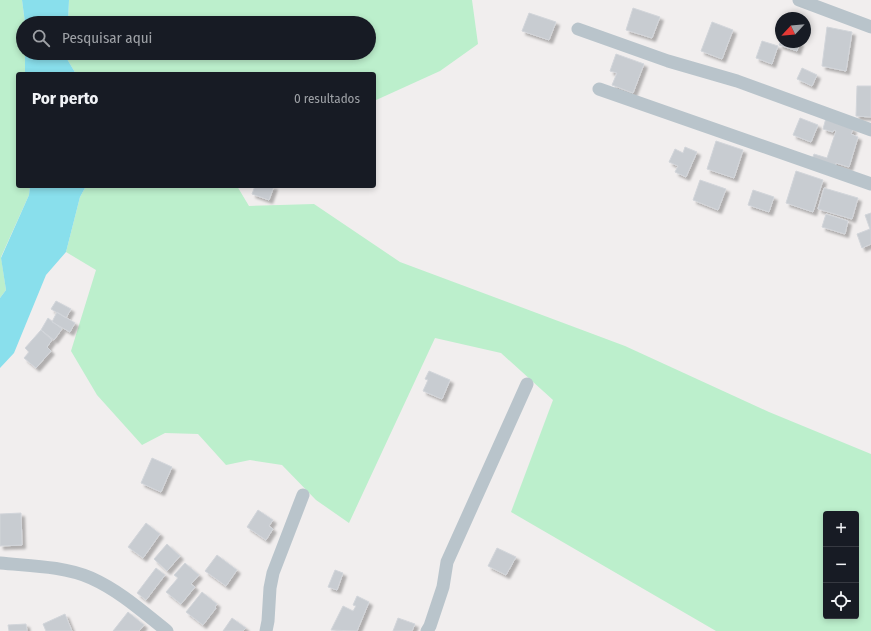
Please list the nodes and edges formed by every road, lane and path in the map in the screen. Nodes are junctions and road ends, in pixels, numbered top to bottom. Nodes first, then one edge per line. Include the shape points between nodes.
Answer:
1 (799, 0) edge
2 (871, 27) edge
3 (578, 30) dead end
4 (599, 89) dead end
5 (871, 130) edge
6 (871, 184) edge
7 (526, 384) dead end
8 (303, 495) dead end
9 (0, 563) edge
10 (168, 631) edge
11 (266, 631) edge
12 (427, 631) edge

1 - 2 street
3 - 5 street via 668,61 737,81
4 - 6 street
7 - 12 street via 447,562 443,587
8 - 11 street via 273,573
9 - 10 street via 58,569 91,578 124,597

